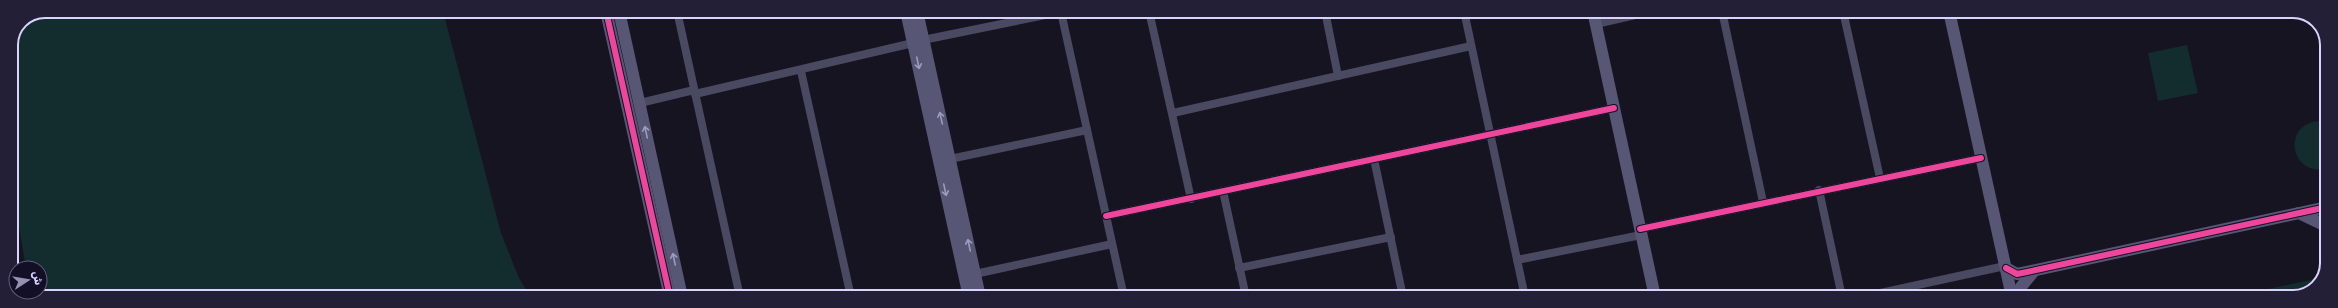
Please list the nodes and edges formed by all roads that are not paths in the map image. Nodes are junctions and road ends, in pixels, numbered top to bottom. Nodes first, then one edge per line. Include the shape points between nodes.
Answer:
1 (608, 18) edge
2 (621, 18) edge
3 (679, 18) edge
4 (909, 18) edge
5 (917, 18) edge
6 (1030, 18) edge
7 (1064, 18) edge
8 (1151, 18) edge
9 (1326, 18) edge
10 (1465, 18) edge
11 (1595, 18) edge
12 (1623, 18) edge
13 (1724, 18) edge
14 (1845, 18) edge
15 (1951, 18) edge
16 (1596, 24) junction
17 (918, 42) junction
18 (1471, 46) junction
19 (801, 71) junction
20 (1338, 76) junction
21 (695, 92) junction
22 (640, 103) junction
23 (1614, 108) junction
24 (1173, 113) junction
25 (1087, 130) junction
26 (1490, 134) junction
27 (1981, 158) junction
28 (950, 159) junction
29 (1374, 159) junction
30 (1880, 178) junction
31 (1819, 190) junction
32 (1223, 191) junction
33 (1191, 199) junction
34 (1763, 202) junction
35 (2320, 211) edge
36 (2299, 213) junction
37 (1106, 216) junction
38 (2320, 223) edge
39 (1640, 232) junction
40 (1391, 237) junction
41 (1112, 244) junction
42 (1517, 260) junction
43 (2006, 267) junction
44 (1239, 268) junction
45 (2034, 271) junction
46 (975, 274) junction
47 (668, 290) edge
48 (680, 290) edge
49 (738, 290) edge
50 (849, 290) edge
51 (968, 290) edge
52 (978, 290) edge
53 (1122, 290) edge
54 (1244, 290) edge
55 (1402, 290) edge
56 (1523, 290) edge
57 (1652, 290) edge
58 (1840, 290) edge
59 (1896, 290) edge
60 (2011, 290) edge
61 (2019, 290) edge

1 - 47 street
2 - 22 street
3 - 21 street
4 - 17 street
5 - 17 street
6 - 17 street
7 - 25 street
8 - 24 street
9 - 20 street
10 - 18 street
11 - 16 street
12 - 16 street
13 - 34 street
14 - 30 street
15 - 27 street
16 - 23 street
17 - 19 street
28 -> 17 street
17 -> 51 street
18 - 20 street
18 - 26 street
19 - 21 street
19 - 50 street
20 - 24 street
21 - 22 street
21 - 49 street
48 -> 22 street
23 - 26 street
23 - 39 street
24 - 33 street
25 - 28 street
25 - 37 street
26 - 29 street
26 - 42 street
27 - 30 street
27 - 43 street
46 -> 28 street
29 - 32 street
29 - 40 street
30 - 31 street
31 - 34 street
31 - 58 street
32 - 33 street
32 - 44 street
33 - 37 street
34 - 39 street
35 - 36 street
36 - 38 street
36 - 45 street
37 - 41 street
39 - 42 street
39 - 57 street
40 - 44 street
40 - 55 street
41 - 46 street
41 - 53 street
42 - 56 street
43 - 45 street via 2017,274
43 - 59 street
43 - 60 street
44 - 54 street
45 - 61 street
46 - 52 street

